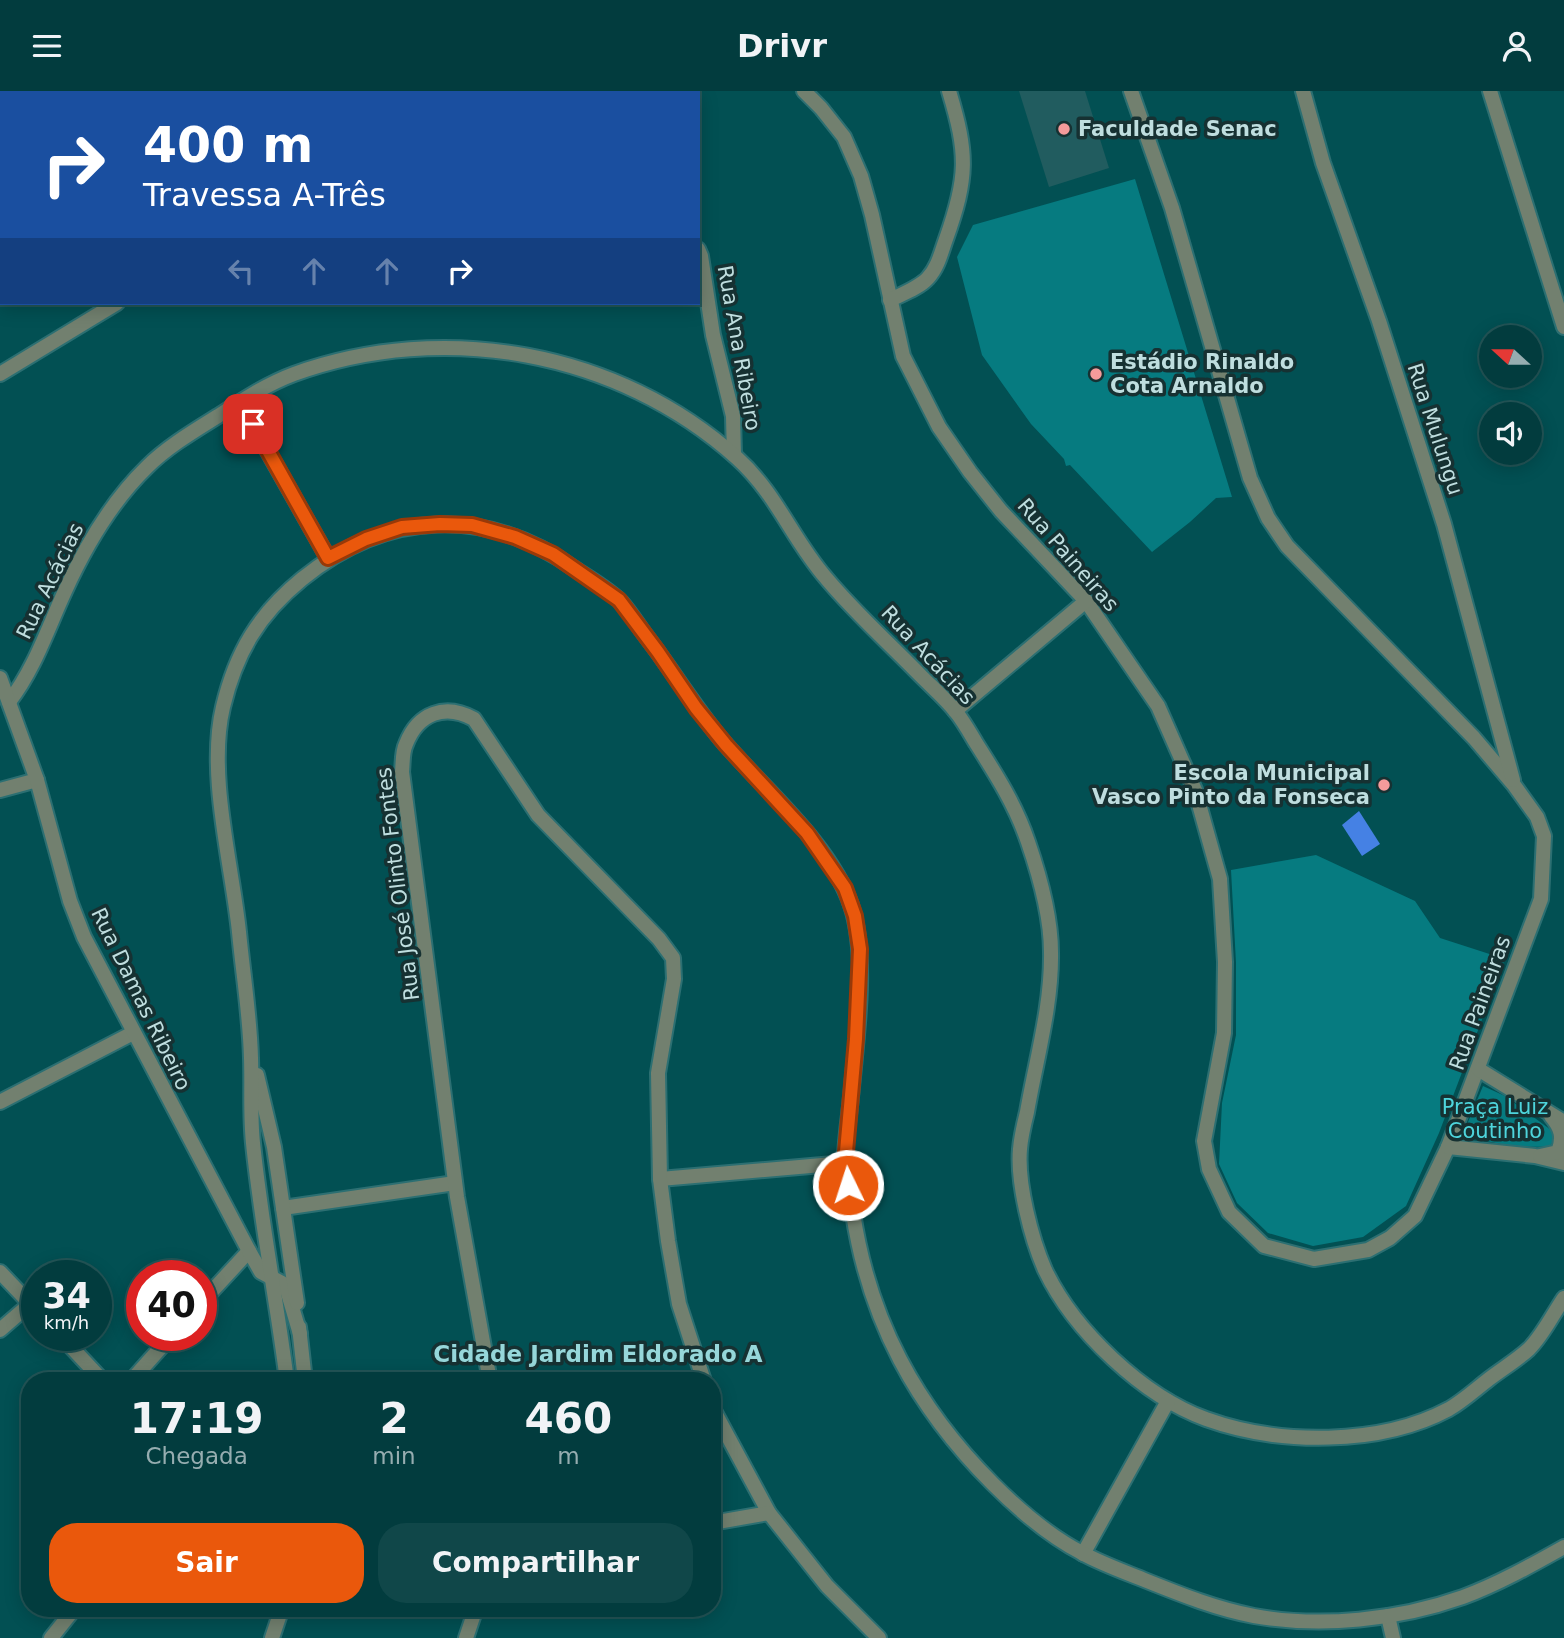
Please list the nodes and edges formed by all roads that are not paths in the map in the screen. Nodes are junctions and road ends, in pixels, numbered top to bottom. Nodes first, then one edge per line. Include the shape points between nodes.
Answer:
1 (804, 91) edge
2 (949, 91) edge
3 (1131, 91) edge
4 (1303, 91) edge
5 (1490, 91) edge
6 (700, 254) edge
7 (890, 300) junction
8 (114, 305) edge
9 (1564, 327) edge
10 (0, 374) edge
11 (240, 402) junction
12 (734, 455) junction
13 (328, 558) junction
14 (1086, 601) junction
15 (0, 678) edge
16 (9, 702) junction
17 (955, 711) junction
18 (37, 780) junction
19 (1514, 785) junction
20 (0, 790) edge
21 (132, 1033) junction
22 (251, 1054) junction
23 (1478, 1069) junction
24 (0, 1102) edge
25 (1548, 1112) junction
26 (1564, 1122) edge
27 (253, 1140) junction
28 (1448, 1147) junction
29 (1535, 1156) junction
30 (845, 1163) junction
31 (1564, 1163) edge
32 (660, 1179) junction
33 (455, 1182) junction
34 (283, 1208) junction
35 (248, 1251) junction
36 (0, 1272) edge
37 (272, 1279) junction
38 (217, 1285) edge
39 (21, 1294) edge
40 (1564, 1298) edge
41 (21, 1316) edge
42 (0, 1331) edge
43 (300, 1334) junction
44 (75, 1351) edge
45 (158, 1351) edge
46 (95, 1372) edge
47 (139, 1372) edge
48 (287, 1372) edge
49 (304, 1372) edge
50 (488, 1372) edge
51 (701, 1372) edge
52 (1168, 1401) junction
53 (721, 1424) edge
54 (769, 1513) junction
55 (721, 1521) edge
56 (1564, 1547) edge
57 (1083, 1554) junction
58 (1388, 1616) junction
59 (68, 1617) edge
60 (279, 1617) edge
61 (473, 1617) edge
62 (51, 1638) edge
63 (272, 1638) edge
64 (466, 1638) edge
65 (878, 1638) edge
66 (1393, 1638) edge

1 - 7 street, Rua Paineiras via 844,137 861,176
2 - 7 street via 965,166 960,201 937,265 926,280
3 - 19 street, Rua Paineiras via 1172,208 1250,478 1268,518 1287,546 1475,738
4 - 19 street, Rua Mulungu via 1444,524
5 - 9 street
6 - 12 street, Rua Ana Ribeiro via 733,416
7 - 14 street, Rua Paineiras via 903,356 939,427 1001,511
8 - 10 street
11 - 12 street, Rua Acácias via 290,375 398,349 506,351 605,377 657,402
11 - 13 street
11 - 16 street, Rua Acácias via 149,465 124,493 100,526 66,588 27,679
12 - 17 street, Rua Acácias via 758,478 827,580
13 - 22 street via 276,600 240,651 221,713 219,794
13 - 30 street via 402,527 472,525 553,554 619,600 696,708 807,833 845,888 860,949
14 - 17 street
14 - 28 street, Rua Paineiras via 1158,706 1195,790 1220,879 1224,1034 1204,1141 1209,1169 1229,1212 1264,1247 1287,1254 1314,1259 1368,1250 1415,1216
15 - 16 street, Rua Damas Ribeiro
16 - 18 street, Rua Damas Ribeiro
17 - 52 street, Rua Acácias via 1011,797 1041,888 1051,950 1046,1008 1019,1152 1028,1223 1045,1269 1084,1331
18 - 20 street
18 - 21 street, Rua Damas Ribeiro via 70,901
19 - 23 street, Rua Paineiras via 1545,836 1541,899
21 - 24 street
21 - 35 street, Rua Damas Ribeiro
22 - 27 street
22 - 34 street via 274,1147
23 - 25 street
23 - 28 street, Rua Paineiras
25 - 26 street
25 - 29 street via 1564,1140 1558,1152
27 - 34 street via 274,1204
27 - 37 street
28 - 29 street
29 - 31 street
30 - 32 street
30 - 57 street via 859,1252 894,1352 947,1431 993,1484 1050,1534
32 - 33 street, Rua José Olinto Fontes via 658,1073 674,979 673,958 538,815 474,719 444,711 420,720 405,745 402,772
32 - 51 street, Rua José Olinto Fontes via 679,1304
33 - 34 street
33 - 50 street, Rua José Olinto Fontes
34 - 43 street
35 - 37 street, Rua Damas Ribeiro via 261,1272
35 - 38 street
36 - 39 street
37 - 43 street, Rua Damas Ribeiro via 287,1290
37 - 48 street
40 - 52 street, Rua Acácias via 1531,1347 1452,1408 1404,1427 1349,1436 1251,1431 1206,1419
41 - 42 street
43 - 49 street
44 - 46 street
45 - 47 street
52 - 57 street
53 - 54 street
54 - 55 street
54 - 65 street via 827,1586
56 - 58 street via 1460,1598
57 - 58 street via 1200,1602 1249,1615 1337,1622
58 - 66 street
59 - 62 street
60 - 63 street
61 - 64 street

